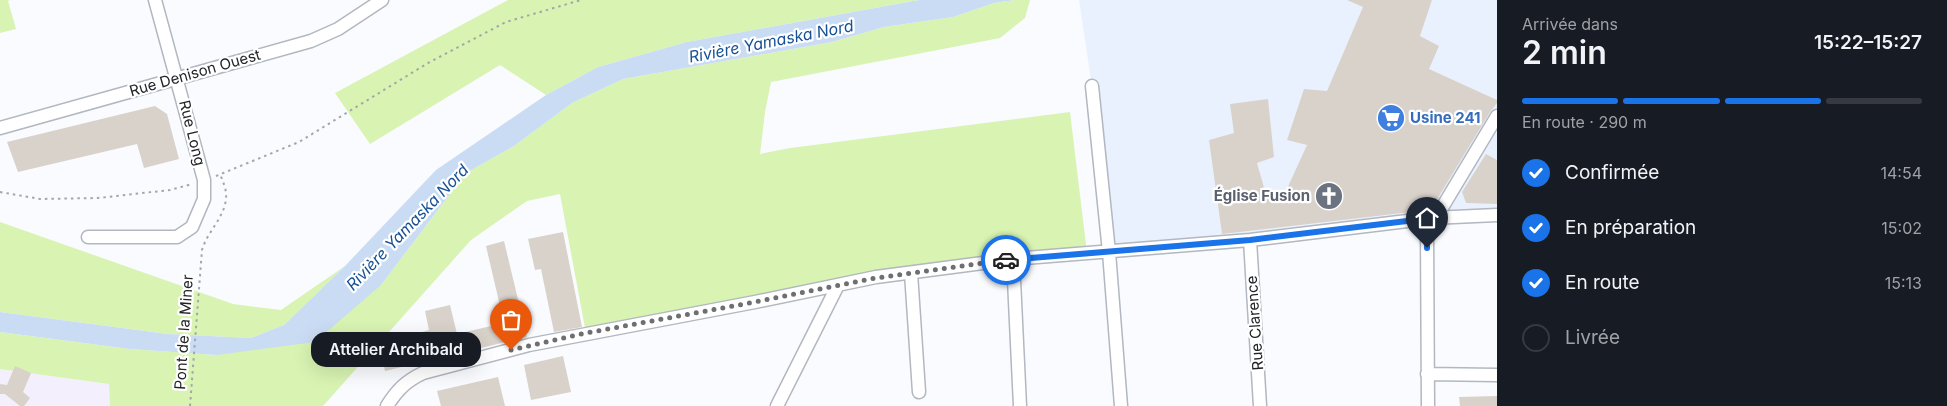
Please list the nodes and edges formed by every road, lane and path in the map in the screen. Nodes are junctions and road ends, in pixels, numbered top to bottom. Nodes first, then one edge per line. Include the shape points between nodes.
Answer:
1 (156, 0) edge
2 (382, 0) edge
3 (581, 0) edge
4 (177, 78) junction
5 (1092, 86) dead end
6 (1497, 116) edge
7 (0, 128) edge
8 (220, 174) junction
9 (204, 180) junction
10 (0, 192) edge
11 (1497, 215) edge
12 (1432, 218) junction
13 (88, 238) dead end
14 (1250, 240) junction
15 (1109, 252) junction
16 (1013, 260) junction
17 (911, 273) junction
18 (838, 285) junction
19 (1428, 374) junction
20 (1497, 375) edge
21 (919, 392) dead end
22 (190, 406) edge
23 (387, 406) edge
24 (777, 406) edge
25 (1020, 406) edge
26 (1121, 406) edge
27 (1260, 406) edge
28 (1428, 406) edge

1 - 4 street, Rue Long
2 - 4 street, Rue Denison Ouest via 338,29 311,41
3 - 8 path via 506,22 428,63 299,142
4 - 7 street, Rue Denison Ouest
4 - 9 street, Rue Long
5 - 15 street
6 - 12 street via 1443,206
8 - 9 path
8 - 22 path, Pont de la Miner via 226,198 224,209 204,241 200,260
9 - 10 path via 170,190 98,198 40,199
9 - 13 street via 204,199 192,227 177,237
11 - 12 street
12 - 14 street
12 - 19 street via 1427,231
14 - 15 street
14 - 27 street, Rue Clarence
15 - 16 street
15 - 26 street
16 - 17 street
16 - 25 street
17 - 18 street
17 - 21 street
18 - 23 street via 577,335 432,371 409,380 397,390
18 - 24 street
19 - 20 street
19 - 28 street

